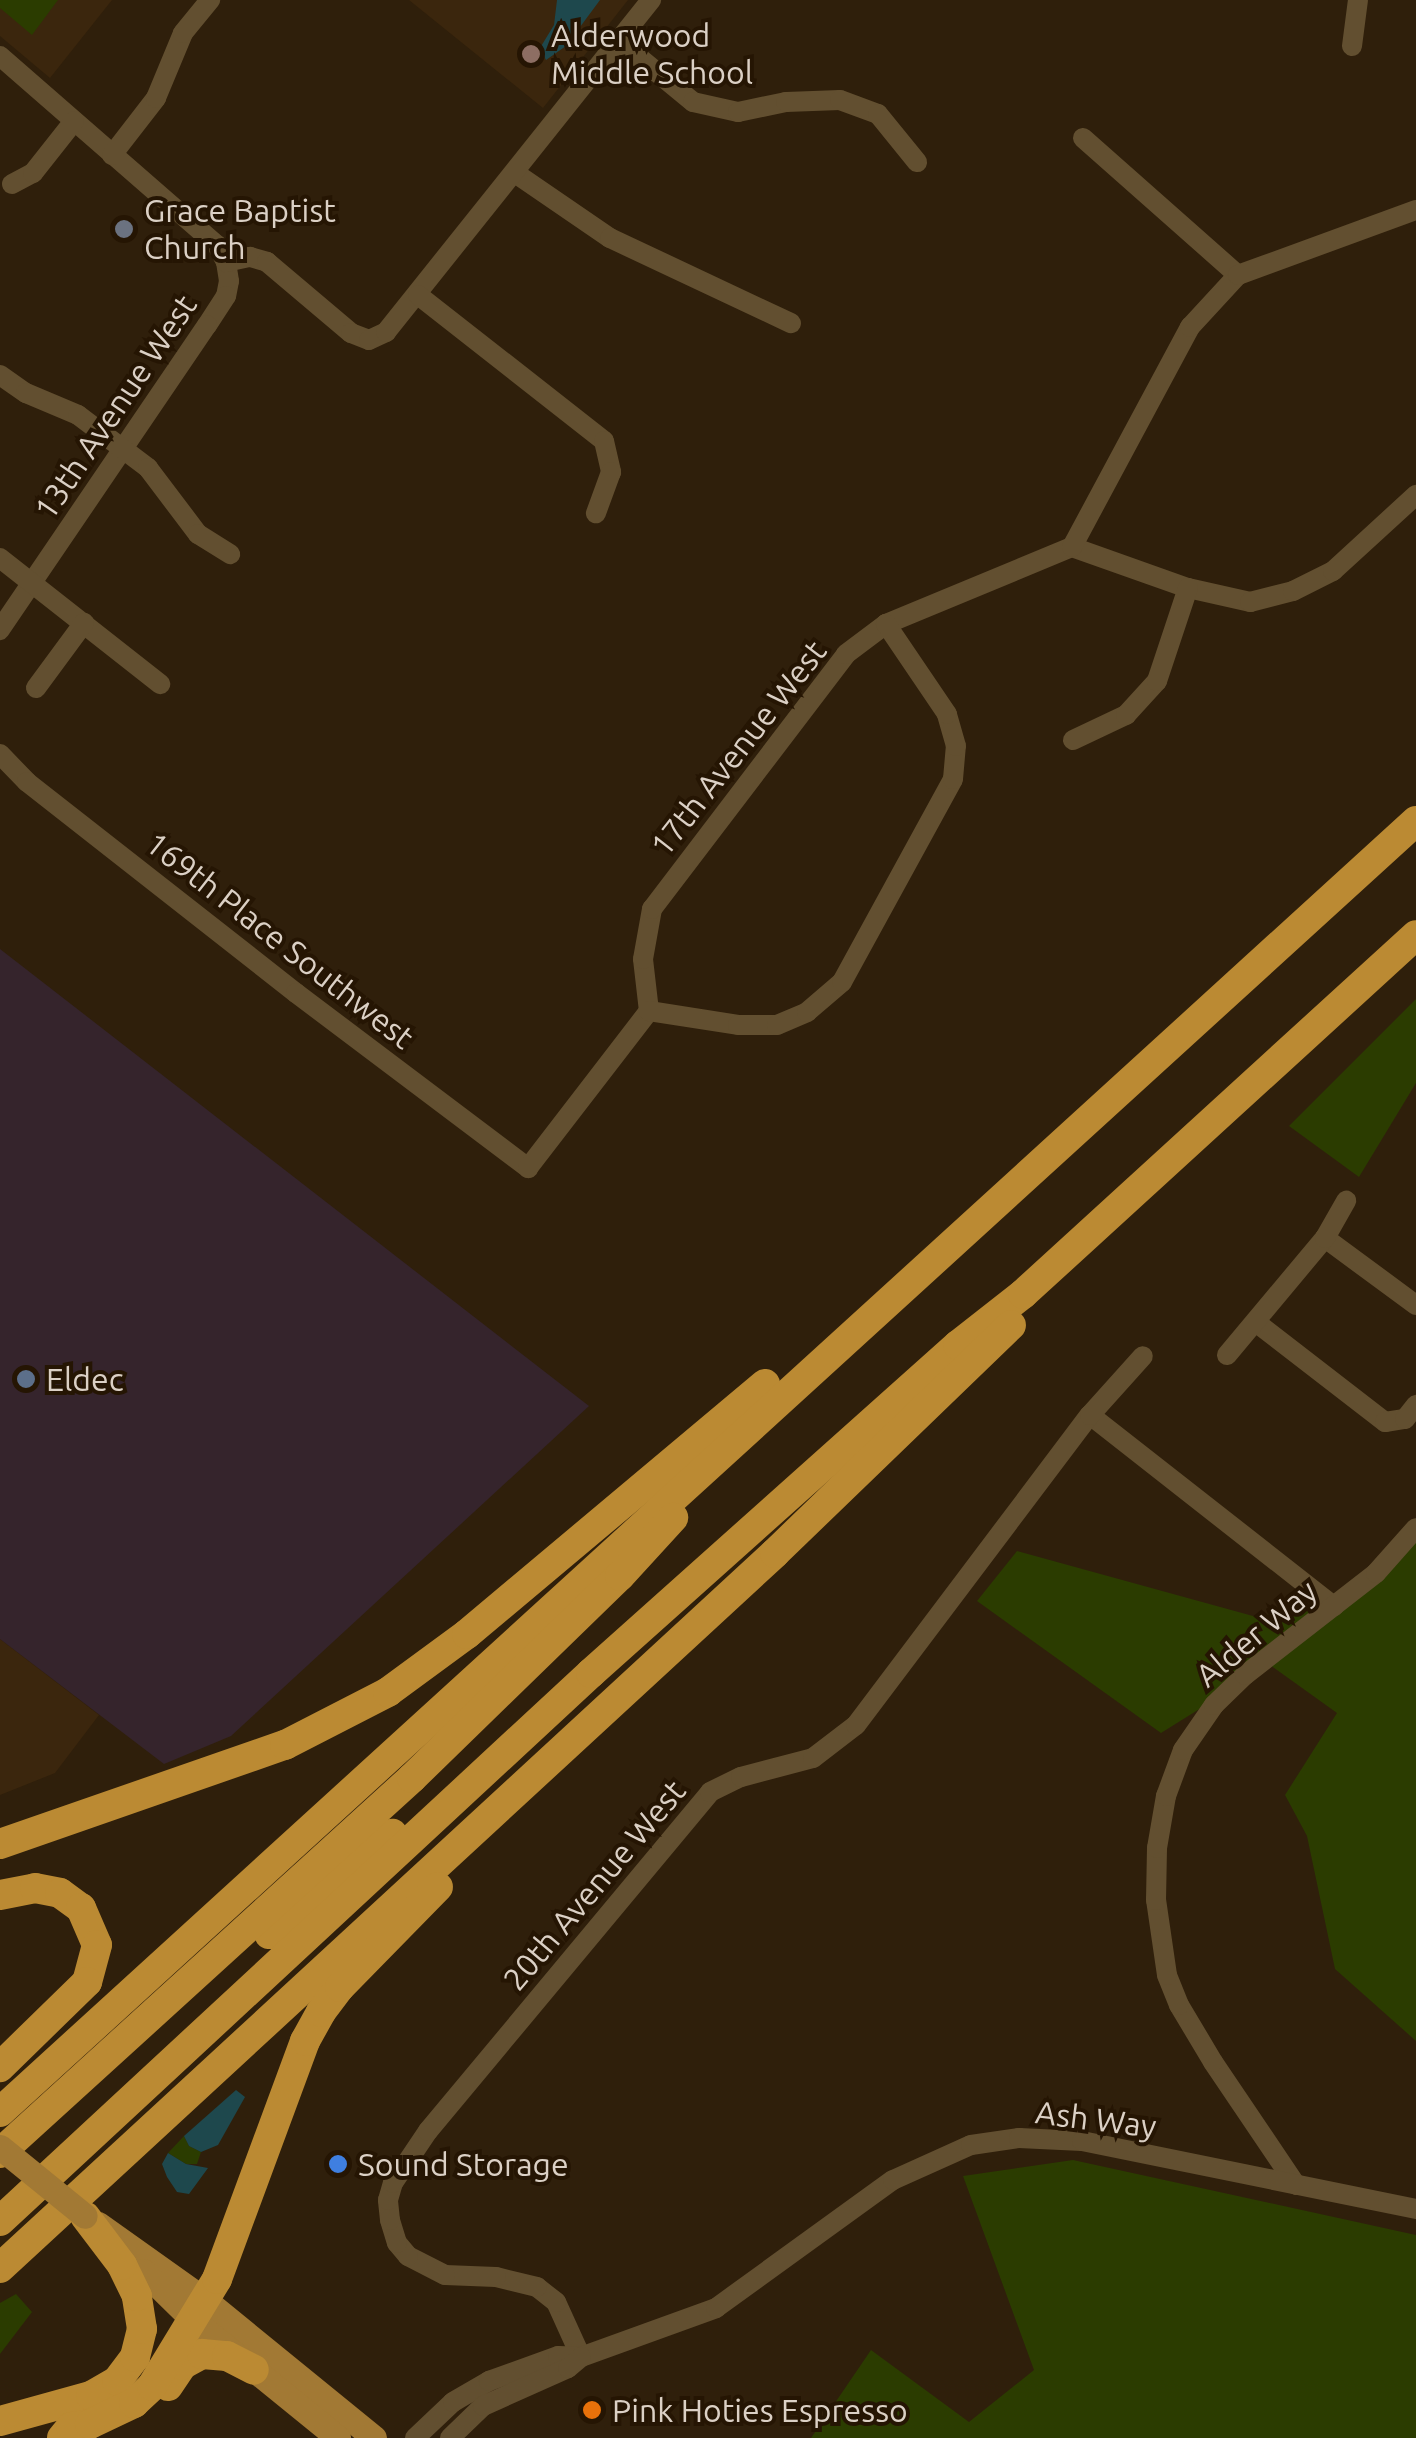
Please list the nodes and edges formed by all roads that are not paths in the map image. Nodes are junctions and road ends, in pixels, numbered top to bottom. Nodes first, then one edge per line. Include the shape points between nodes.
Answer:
1 (210, 0) edge
2 (651, 0) edge
3 (1358, 0) edge
4 (618, 41) junction
5 (1352, 46) dead end
6 (0, 56) edge
7 (74, 121) junction
8 (1083, 138) dead end
9 (112, 155) junction
10 (917, 162) dead end
11 (515, 173) junction
12 (12, 184) dead end
13 (1416, 210) edge
14 (226, 262) junction
15 (1238, 275) junction
16 (418, 295) junction
17 (791, 323) dead end
18 (0, 375) edge
19 (120, 448) junction
20 (1416, 495) edge
21 (596, 513) dead end
22 (1072, 546) junction
23 (230, 554) dead end
24 (0, 558) edge
25 (32, 582) junction
26 (1188, 588) junction
27 (84, 623) junction
28 (886, 624) junction
29 (0, 630) edge
30 (160, 684) dead end
31 (36, 688) dead end
32 (1073, 740) dead end
33 (0, 754) edge
34 (1416, 821) edge
35 (1416, 934) edge
36 (649, 1011) junction
37 (1051, 1154) junction
38 (1346, 1201) dead end
39 (1325, 1238) junction
40 (1023, 1294) junction
41 (1416, 1305) edge
42 (1257, 1324) junction
43 (1227, 1355) dead end
44 (1144, 1356) dead end
45 (799, 1379) junction
46 (1416, 1405) edge
47 (1090, 1414) junction
48 (1416, 1528) edge
49 (1334, 1606) junction
50 (697, 1625) junction
51 (591, 1673) junction
52 (0, 1844) edge
53 (0, 1894) edge
54 (0, 2067) edge
55 (0, 2112) edge
56 (0, 2150) edge
57 (0, 2170) edge
58 (1296, 2185) junction
59 (1416, 2210) edge
60 (86, 2216) junction
61 (0, 2220) edge
62 (0, 2268) edge
63 (199, 2310) junction
64 (582, 2357) junction
65 (254, 2370) junction
66 (0, 2421) edge
67 (62, 2438) edge
68 (94, 2438) edge
69 (338, 2438) edge
70 (374, 2438) edge
71 (415, 2438) edge
72 (450, 2438) edge

1 - 9 street via 183,34 156,98
2 - 4 street
3 - 5 street
4 - 10 street via 693,102 738,112 840,100 878,114
4 - 11 street
6 - 7 street
7 - 9 street
7 - 12 street via 33,173
8 - 15 street
9 - 14 street via 217,245
11 - 16 street
11 - 17 street via 610,238
13 - 15 street
14 - 16 street via 267,262 351,333 370,340 394,326
14 - 19 street, 13th Avenue West via 226,296
15 - 22 street via 1190,327
16 - 21 street via 604,442 610,472
18 - 19 street via 78,416
19 - 23 street via 157,476 198,534
19 - 25 street, 13th Avenue West
20 - 26 street via 1333,571 1293,591 1250,602
22 - 26 street
22 - 28 street, 17th Avenue West
24 - 25 street
25 - 27 street
25 - 29 street, 13th Avenue West
26 - 32 street via 1157,681 1126,716
27 - 30 street
27 - 31 street
28 - 36 street, 17th Avenue West via 846,654 652,909 643,959
28 - 36 street via 947,714 956,746 953,779 842,982 808,1012 777,1024
33 - 36 street, 169th Place Southwest via 251,958 528,1168
34 - 37 highway
35 - 40 highway
37 - 45 highway
37 - 52 highway via 388,1692 286,1745
38 - 39 street
39 - 41 street
39 - 42 street
40 - 50 highway via 1015,1321
40 - 51 highway
42 - 43 street
42 - 46 street via 1385,1422 1405,1419
44 - 47 street, 20th Avenue West
45 - 55 highway
45 - 56 highway via 620,1576 495,1697
47 - 49 street
47 - 64 street, 20th Avenue West via 856,1725 814,1758 710,1792 428,2131 393,2184 390,2220 408,2256 445,2275 537,2286 556,2302
48 - 49 street, Alder Way via 1376,1573
49 - 58 street, Alder Way via 1245,1674 1198,1726 1166,1796 1157,1848 1160,1946 1179,2005
50 - 62 highway
50 - 63 highway via 321,2012 234,2239
51 - 57 highway via 228,1966
51 - 61 highway
53 - 54 highway via 34,1888 60,1893 82,1908 97,1945 87,1982
56 - 60 main road, bridge
58 - 59 street, Ash Way
58 - 64 street, Ash Way via 1082,2141 1019,2138 971,2145 893,2180 716,2308
60 - 63 main road
60 - 66 highway via 137,2296 142,2328 135,2357 117,2381 91,2396
63 - 65 main road
63 - 67 highway via 152,2386 134,2403 71,2427
63 - 70 main road
64 - 71 street, Ash Way via 558,2356 489,2381 453,2402
64 - 72 street, Ash Way via 483,2406
65 - 68 highway via 227,2356 202,2354 182,2365 144,2415
65 - 69 main road

